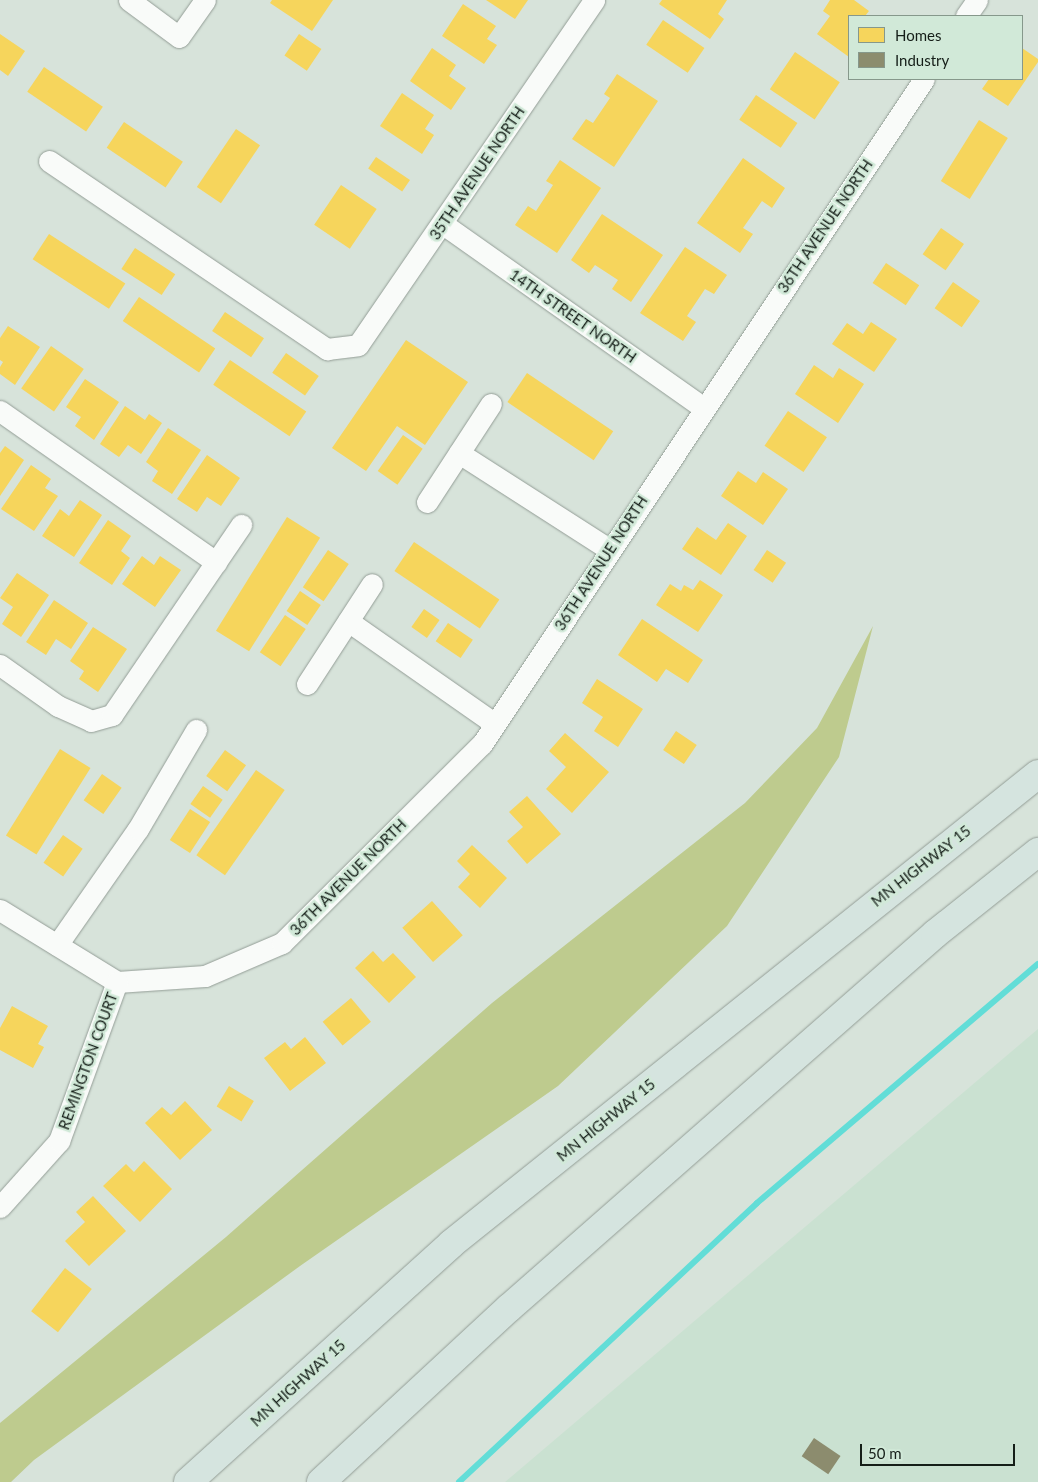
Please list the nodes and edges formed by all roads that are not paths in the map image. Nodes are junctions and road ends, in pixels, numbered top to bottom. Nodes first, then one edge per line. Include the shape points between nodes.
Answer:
1 (129, 0) edge
2 (205, 0) edge
3 (594, 0) edge
4 (977, 0) edge
5 (967, 15) edge
6 (923, 80) edge
7 (49, 161) dead end
8 (443, 224) junction
9 (490, 404) dead end
10 (704, 408) junction
11 (0, 411) edge
12 (459, 453) junction
13 (427, 502) dead end
14 (241, 525) dead end
15 (610, 550) junction
16 (216, 562) junction
17 (372, 584) dead end
18 (348, 621) junction
19 (0, 665) edge
20 (307, 684) dead end
21 (495, 724) junction
22 (196, 730) dead end
23 (1038, 774) edge
24 (1038, 852) edge
25 (0, 910) edge
26 (57, 945) junction
27 (117, 982) junction
28 (0, 1207) edge
29 (188, 1482) edge
30 (321, 1482) edge

1 - 2 street via 180,37
3 - 8 street, 35TH AVENUE NORTH
4 - 5 street
6 - 10 street, 36TH AVENUE NORTH
7 - 8 street, 35TH AVENUE NORTH via 327,348 358,346
8 - 10 street, 14TH STREET NORTH
9 - 12 street
10 - 15 street, 36TH AVENUE NORTH
11 - 16 street
12 - 13 street
12 - 15 street
14 - 16 street
15 - 21 street, 36TH AVENUE NORTH
16 - 19 street via 112,716 91,721 58,706
17 - 18 street
18 - 20 street
18 - 21 street
21 - 27 street, 36TH AVENUE NORTH via 482,744 282,943 205,976
22 - 26 street via 138,828
23 - 29 highway, MN HIGHWAY 15 via 451,1244
24 - 30 highway via 935,934 509,1308
25 - 26 street
26 - 27 street
27 - 28 street, REMINGTON COURT via 59,1140

